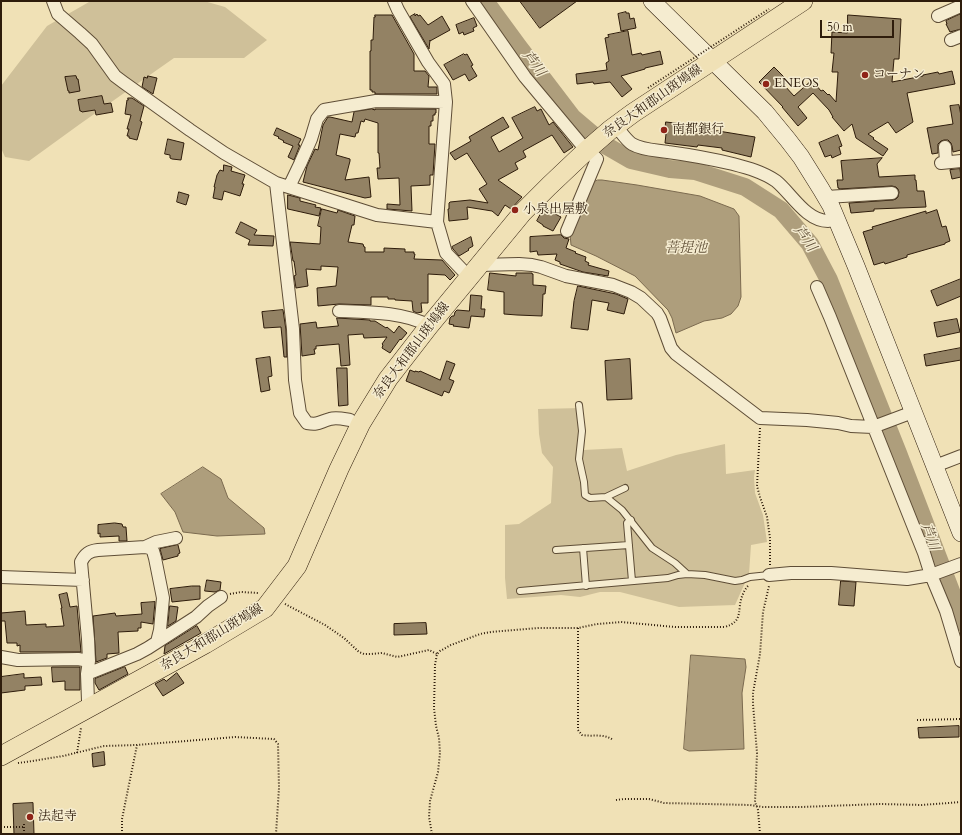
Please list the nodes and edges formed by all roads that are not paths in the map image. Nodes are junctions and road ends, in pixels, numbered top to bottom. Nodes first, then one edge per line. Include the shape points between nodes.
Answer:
1 (53, 1) edge
2 (394, 1) edge
3 (472, 1) edge
4 (652, 1) edge
5 (803, 1) edge
6 (961, 6) edge
7 (938, 16) dead end
8 (712, 60) junction
9 (446, 102) junction
10 (613, 128) junction
11 (944, 147) dead end
12 (589, 148) junction
13 (961, 161) edge
14 (276, 184) junction
15 (289, 187) junction
16 (892, 193) dead end
17 (826, 197) junction
18 (836, 219) junction
19 (436, 222) junction
20 (567, 230) dead end
21 (474, 271) junction
22 (817, 287) dead end
23 (339, 311) dead end
24 (429, 326) junction
25 (579, 405) dead end
26 (914, 412) junction
27 (350, 420) dead end
28 (873, 427) junction
29 (961, 456) edge
30 (935, 466) junction
31 (625, 488) dead end
32 (606, 497) junction
33 (631, 520) junction
34 (961, 533) edge
35 (176, 538) dead end
36 (629, 545) junction
37 (145, 547) junction
38 (583, 548) junction
39 (556, 550) dead end
40 (961, 564) edge
41 (687, 574) junction
42 (763, 575) joint
43 (931, 575) junction
44 (1, 577) edge
45 (83, 580) junction
46 (632, 581) junction
47 (586, 586) junction
48 (520, 591) dead end
49 (221, 597) road end
50 (157, 642) junction
51 (1, 657) edge
52 (89, 661) junction
53 (961, 661) edge
54 (87, 674) junction
55 (90, 708) junction
56 (6, 760) edge

1 - 14 street via 58,14 92,44 115,76 224,153
2 - 9 street via 428,62 444,84
3 - 12 street via 525,77 581,144
4 - 8 street
5 - 8 main road, 奈良大和郡山斑鳩線
6 - 7 street
8 - 10 main road, 奈良大和郡山斑鳩線
8 - 17 street via 765,112 812,173
9 - 15 street via 376,101 324,110 317,119 311,139
9 - 19 street
10 - 12 main road, 奈良大和郡山斑鳩線
10 - 18 street via 633,144 645,148 719,161 763,174 782,186 811,215 820,220
11 - 13 street via 943,162
12 - 20 street via 597,159
12 - 21 main road, 奈良大和郡山斑鳩線 via 523,212
14 - 15 street
14 - 27 street via 300,413 307,423 316,424 331,418
15 - 19 street via 377,215
16 - 17 street
17 - 18 street
18 - 26 street
19 - 21 street via 446,253
21 - 24 main road, 奈良大和郡山斑鳩線
21 - 28 street via 519,264 532,265 566,276 613,285 631,292 657,312 676,354 760,418
22 - 28 street
23 - 24 street via 380,313 403,317
24 - 55 main road, 奈良大和郡山斑鳩線 via 388,379 361,423 297,566 265,608
25 - 32 lane via 582,431 579,459 585,495 590,498
26 - 28 street
26 - 30 street
28 - 43 street
29 - 30 street
30 - 34 street
31 - 32 lane
32 - 33 lane
33 - 36 lane via 627,523
33 - 41 lane via 652,548
35 - 37 street
36 - 38 lane
36 - 46 lane
37 - 45 street via 89,552 82,562
37 - 50 street via 150,548 156,558 164,598
38 - 39 lane
38 - 47 lane
40 - 43 street
41 - 42 lane via 735,581
41 - 46 lane
42 - 43 street via 831,573 907,579
43 - 53 street
44 - 45 street
45 - 52 street
46 - 47 lane
47 - 48 lane
49 - 50 street
50 - 54 street via 137,654
51 - 52 street via 18,660 78,658
52 - 54 street
54 - 55 street
55 - 56 main road, 奈良大和郡山斑鳩線

